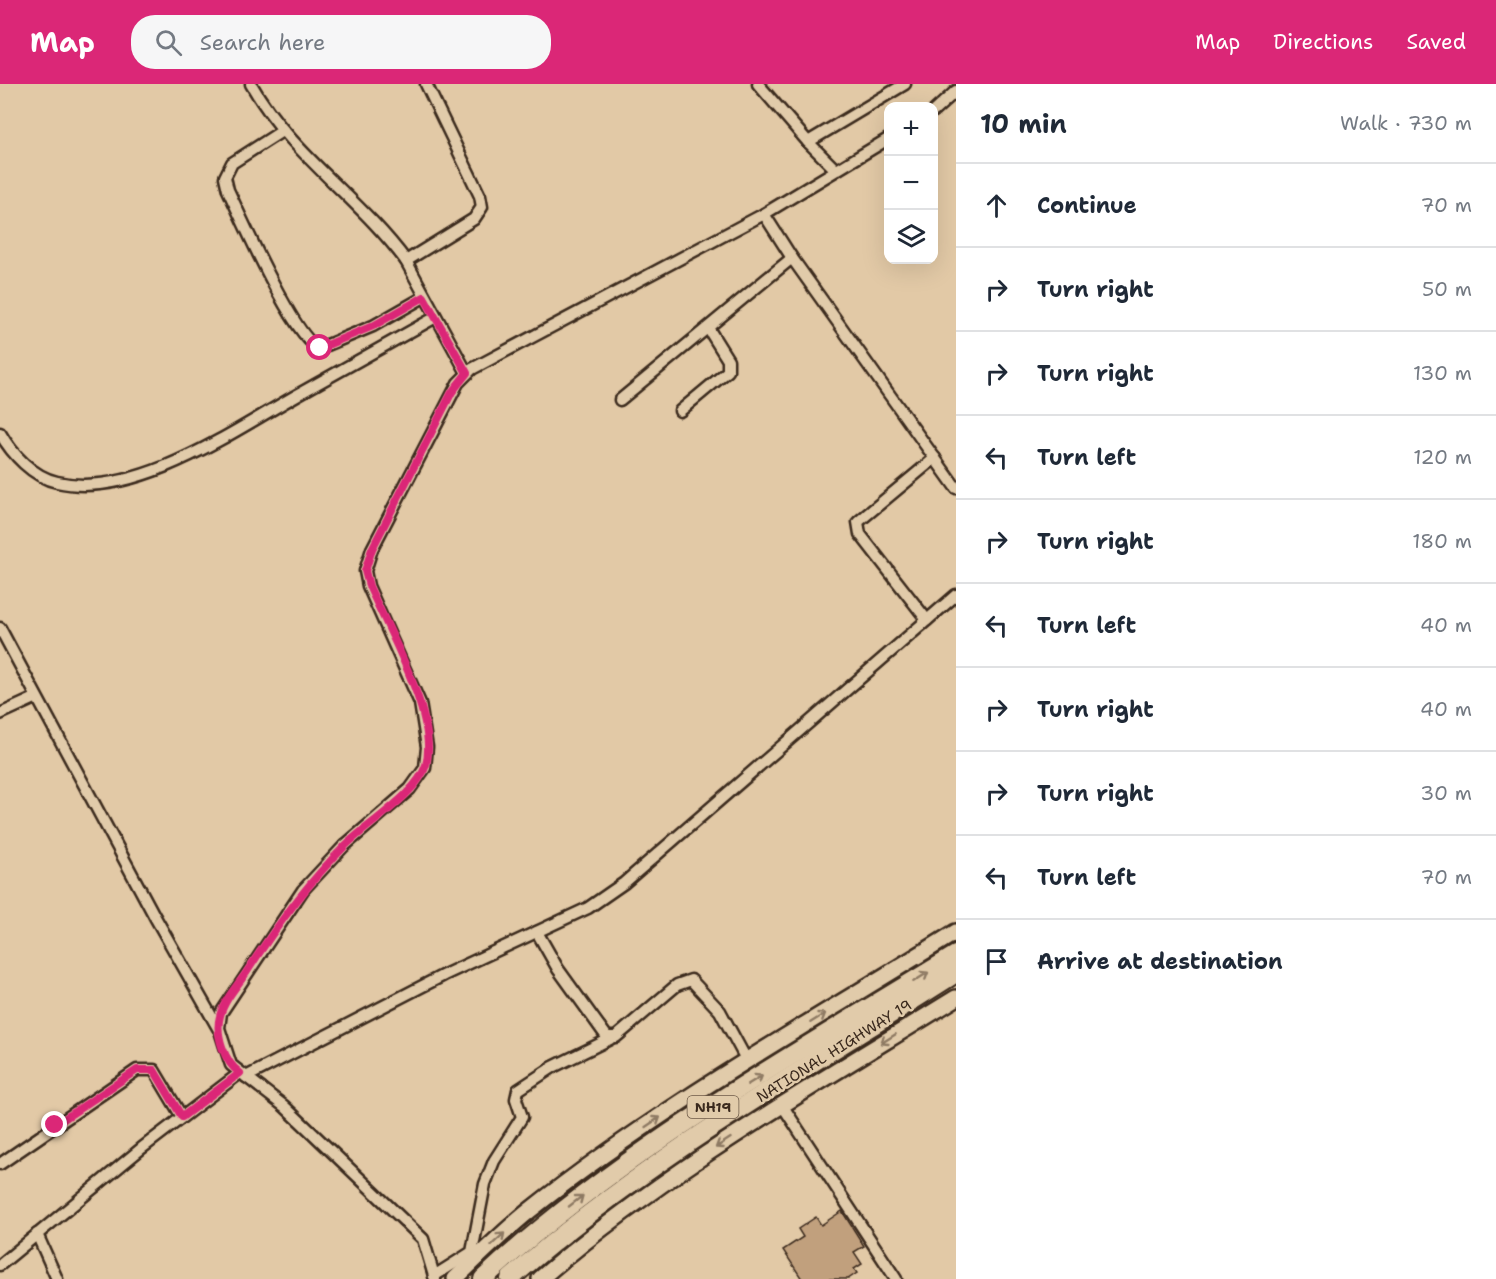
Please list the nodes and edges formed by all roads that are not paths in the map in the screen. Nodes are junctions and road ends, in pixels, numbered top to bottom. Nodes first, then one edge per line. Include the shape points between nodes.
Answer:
1 (251, 84) edge
2 (426, 84) edge
3 (758, 84) edge
4 (905, 84) edge
5 (956, 91) edge
6 (938, 107) edge
7 (282, 131) junction
8 (884, 141) edge
9 (808, 142) junction
10 (836, 170) junction
11 (764, 214) junction
12 (792, 258) junction
13 (406, 261) junction
14 (424, 297) junction
15 (436, 317) junction
16 (708, 327) junction
17 (467, 373) junction
18 (620, 400) dead end
19 (680, 411) dead end
20 (0, 433) edge
21 (934, 458) junction
22 (956, 488) edge
23 (956, 595) edge
24 (927, 620) junction
25 (0, 628) edge
26 (35, 698) junction
27 (0, 714) edge
28 (537, 932) junction
29 (956, 932) edge
30 (956, 955) edge
31 (956, 973) edge
32 (956, 998) edge
33 (219, 1028) junction
34 (610, 1039) junction
35 (747, 1061) junction
36 (243, 1075) junction
37 (782, 1105) junction
38 (182, 1117) junction
39 (0, 1164) edge
40 (37, 1234) junction
41 (0, 1265) edge
42 (434, 1278) edge
43 (57, 1279) edge
44 (455, 1279) edge
45 (483, 1279) edge
46 (510, 1279) edge
47 (540, 1279) edge
48 (896, 1279) edge

1 - 7 street
2 - 13 street via 482,207 474,219
3 - 9 street
4 - 9 street
5 - 6 street
7 - 13 street via 319,172 374,220
7 - 14 street via 232,164 225,177 286,307 310,343 320,348 363,331
8 - 10 street
9 - 10 street
10 - 11 street
11 - 12 street
11 - 17 street
12 - 16 street
12 - 21 street
13 - 14 street
14 - 15 street
15 - 17 street
15 - 20 street via 217,440 172,462 117,481 79,485 47,479 24,464
16 - 18 street
16 - 19 street via 728,360 729,371
17 - 33 street via 452,392 387,518 365,571 420,703 427,747 425,768 410,789 344,846 303,890 225,1005
21 - 22 street
21 - 24 street via 858,522 860,534
23 - 24 street
24 - 28 street via 614,891
25 - 26 street
26 - 27 street
26 - 33 street
28 - 34 street via 558,969
28 - 36 street
35 -> 29 main road
45 -> 30 highway, NH19 via 551,1220 633,1159
31 - 46 highway, NATIONAL HIGHWAY 19 / NH19 via 663,1160 563,1232
32 -> 37 main road
33 - 36 street via 227,1059
34 - 35 street via 635,1023 677,985 691,980 720,1011
34 - 42 street via 541,1073 518,1090 516,1099 522,1117 494,1161 485,1184 476,1245 467,1257
44 -> 35 main road via 544,1200
36 - 38 street
36 - 42 street via 284,1106 423,1239
37 -> 47 main road via 617,1215
37 - 48 street
38 - 39 street via 154,1070 137,1070
38 - 40 street
40 - 41 street
40 - 43 street

